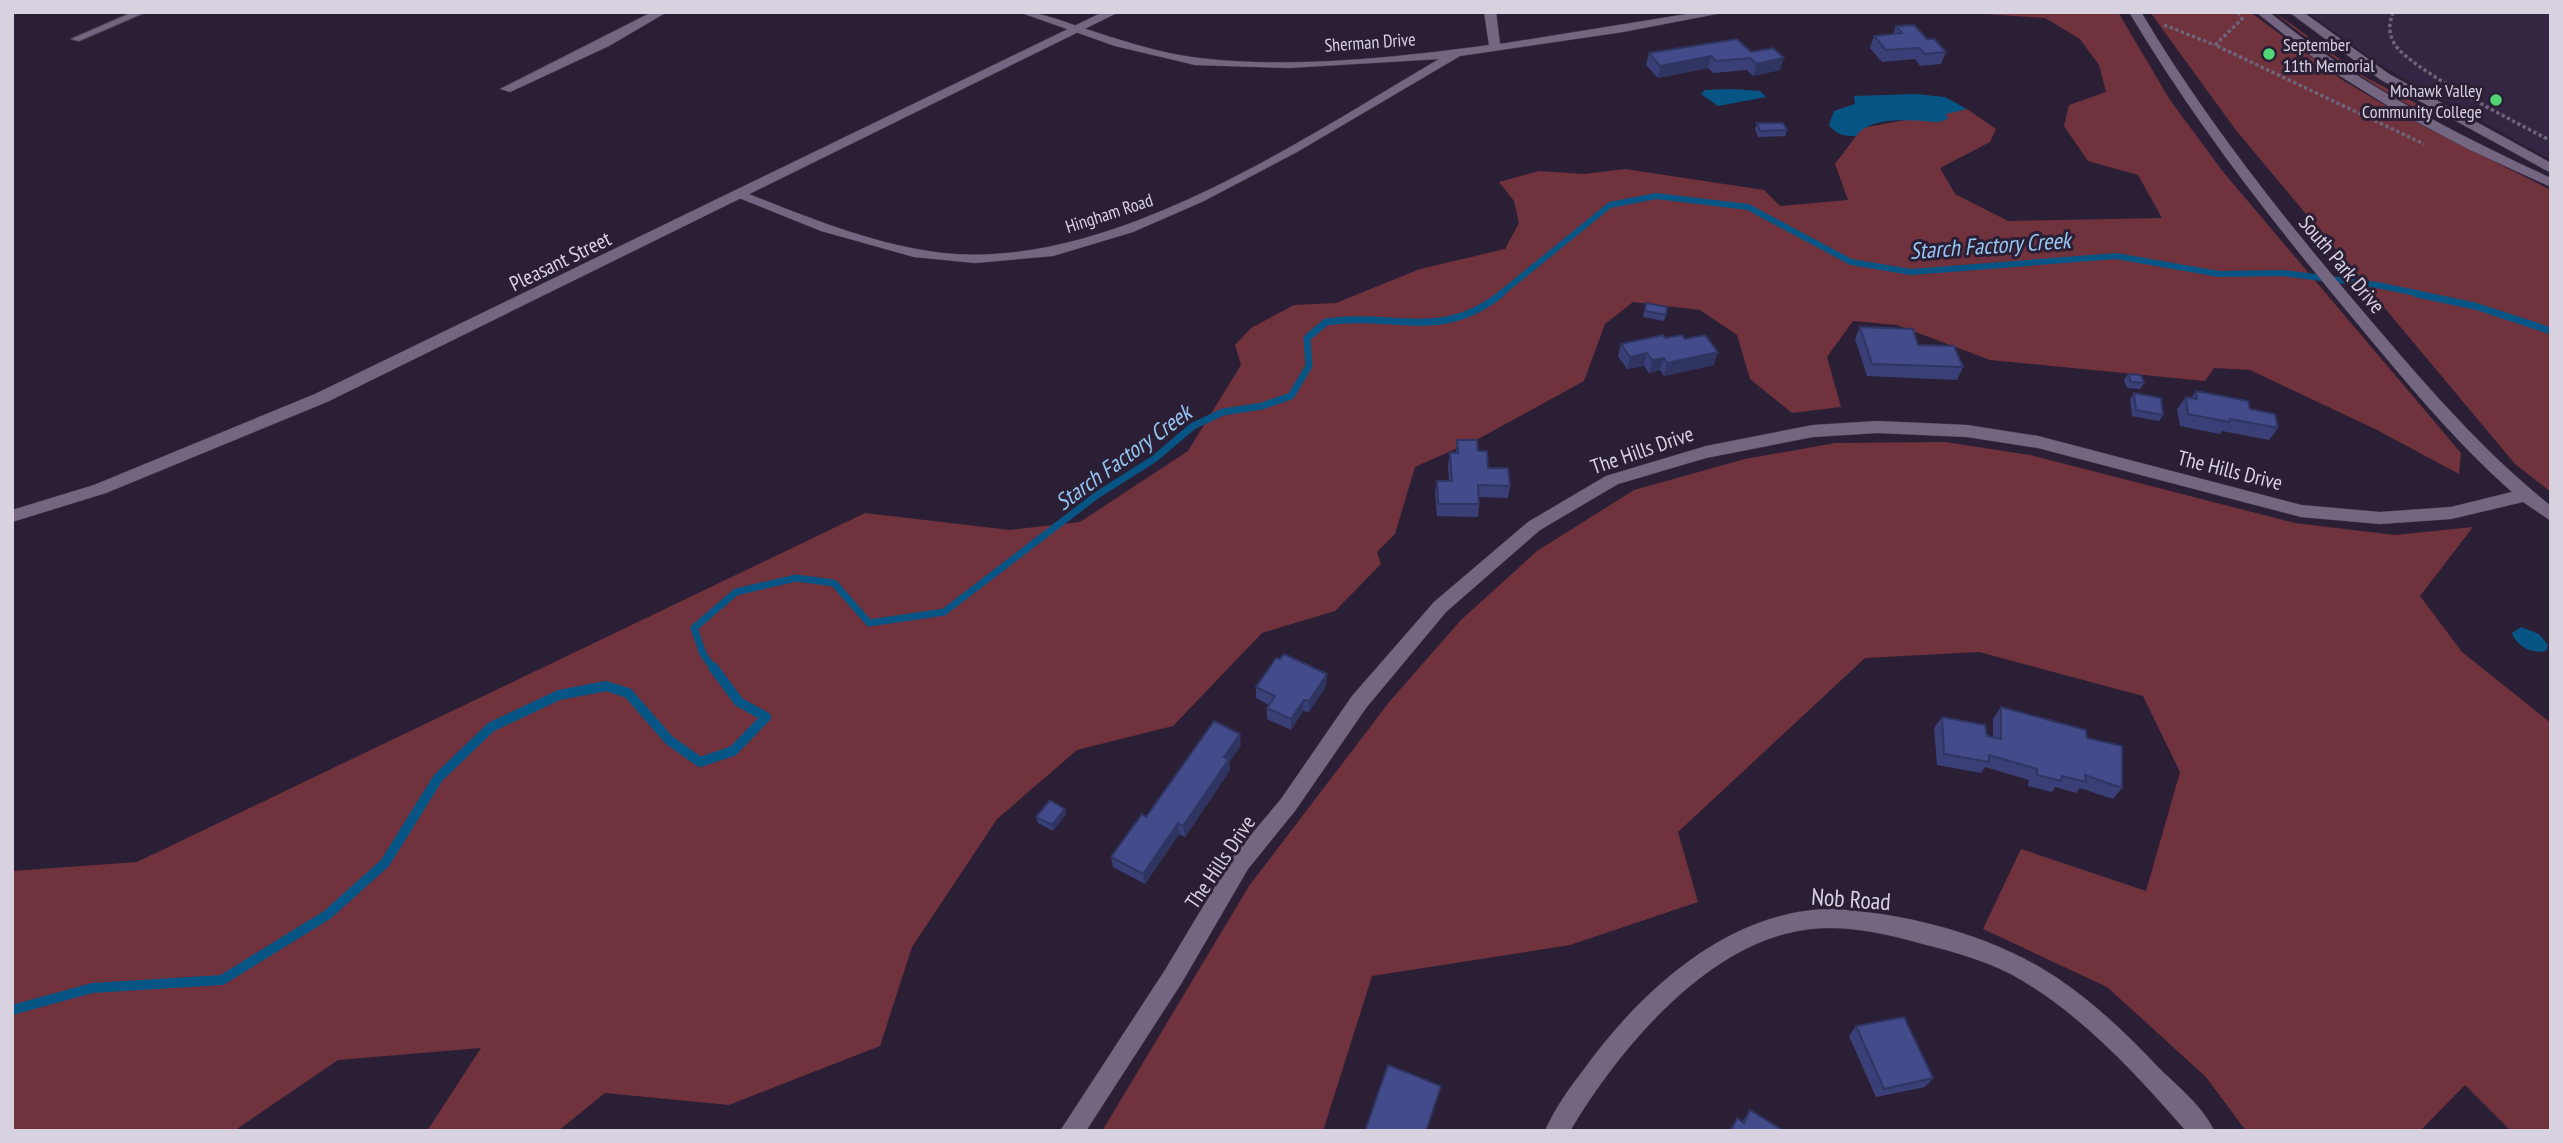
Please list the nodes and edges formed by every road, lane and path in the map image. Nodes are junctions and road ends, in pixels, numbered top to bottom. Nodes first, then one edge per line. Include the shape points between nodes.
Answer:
1 (142, 12) edge
2 (661, 12) edge
3 (1025, 12) edge
4 (1113, 12) edge
5 (1490, 12) edge
6 (1721, 12) edge
7 (2134, 12) edge
8 (2238, 12) edge
9 (2262, 12) edge
10 (2295, 12) edge
11 (2393, 12) edge
12 (2153, 21) dead end
13 (1077, 30) junction
14 (76, 39) dead end
15 (2215, 45) junction
16 (1495, 48) junction
17 (1457, 53) junction
18 (506, 89) dead end
19 (2551, 141) edge
20 (2427, 145) dead end
21 (2551, 169) edge
22 (2551, 183) edge
23 (741, 196) junction
24 (2525, 495) junction
25 (2551, 515) edge
26 (12, 516) edge
27 (1072, 1131) edge
28 (1557, 1131) edge
29 (2202, 1131) edge

1 - 14 lane
2 - 18 street
3 - 13 street, Sherman Drive
4 - 13 street, Pleasant Street
5 - 16 street
6 - 16 street, Sherman Drive
7 - 24 street, South Park Drive via 2193,108 2265,204 2434,405
8 - 15 path via 2242,19
9 - 22 street via 2289,36 2410,114
10 - 21 street via 2385,77
11 - 19 path via 2390,36 2404,55
12 - 15 path
13 - 17 street, Sherman Drive via 1180,58 1235,63 1364,62
13 - 23 street, Pleasant Street
15 - 20 path
16 - 17 street, Sherman Drive
17 - 23 street, Hingham Road via 1192,204 1148,223 1049,252 973,259 925,254 814,225
23 - 26 street, Pleasant Street via 321,398 100,489
24 - 25 street, South Park Drive
24 - 27 street, The Hills Drive via 2451,513 2380,518 2301,511 2038,442 1967,431 1877,427 1813,431 1706,452 1612,480 1534,526 1440,607 1359,702 1288,805 1241,862 1173,977
28 - 29 street, Nob Road via 1633,1024 1696,968 1754,933 1805,920 1881,923 1971,947 2031,974 2095,1023

